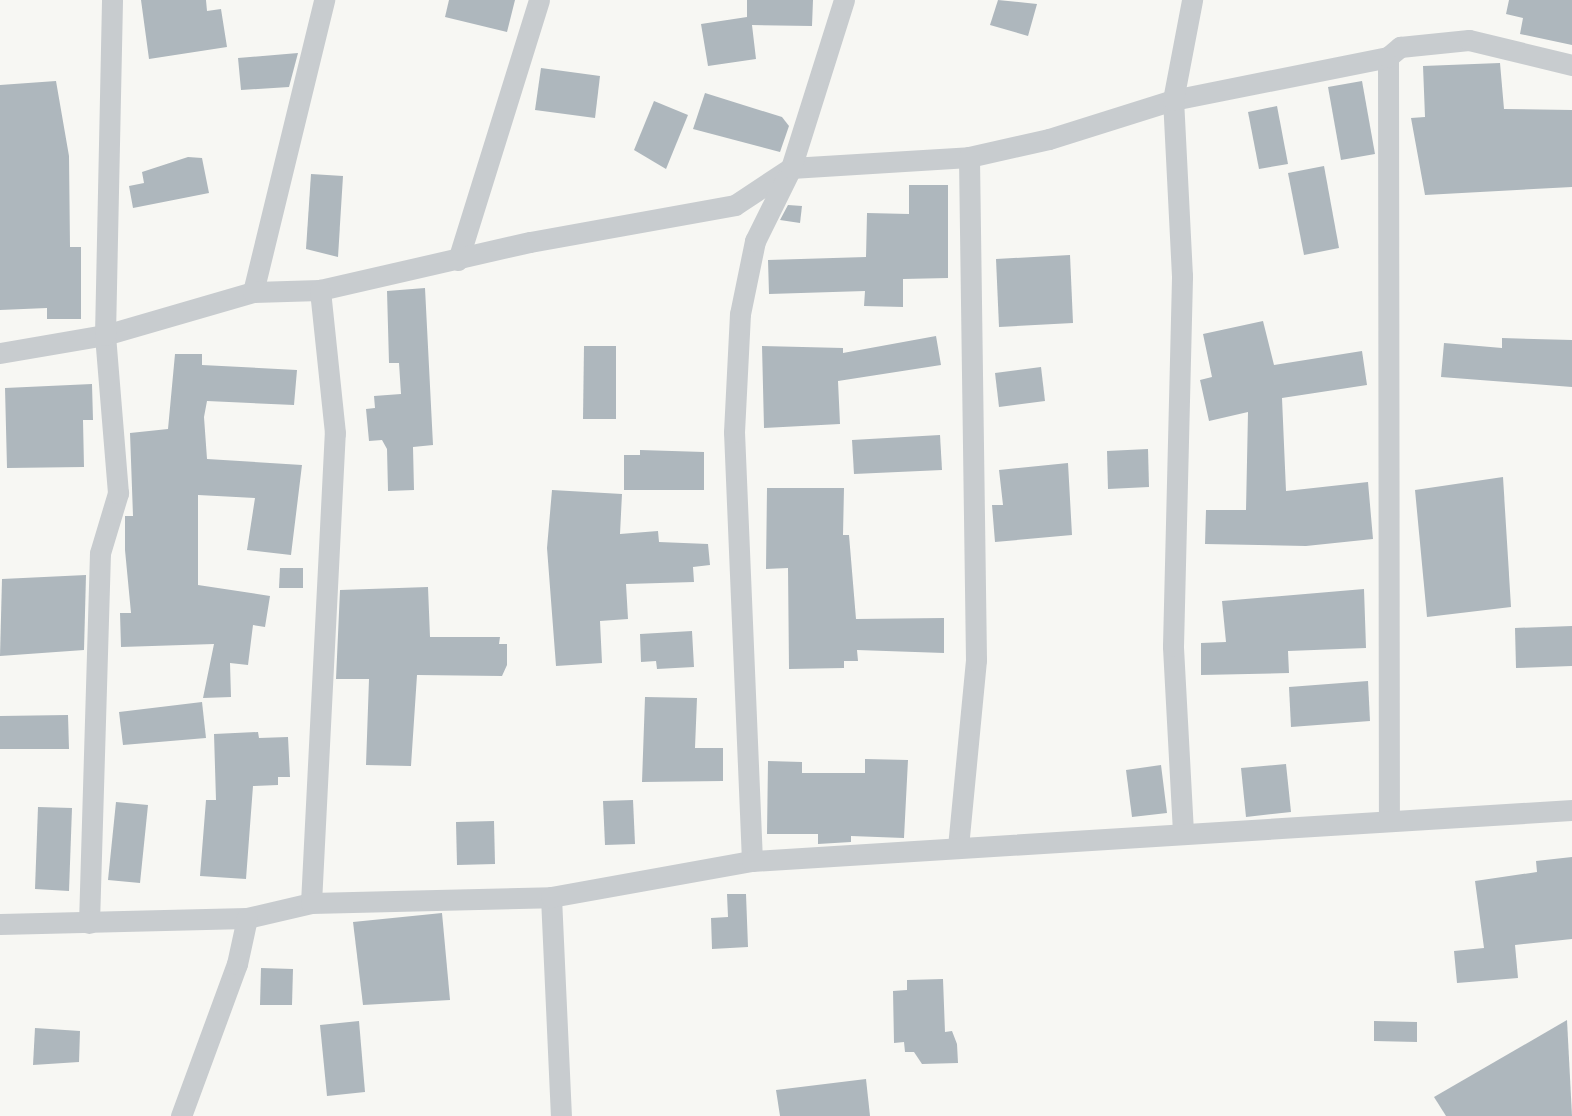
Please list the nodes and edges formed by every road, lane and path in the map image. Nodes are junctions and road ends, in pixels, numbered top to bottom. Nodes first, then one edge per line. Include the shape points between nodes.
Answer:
1 (112, 0) edge
2 (324, 0) edge
3 (539, 0) edge
4 (844, 0) edge
5 (1192, 0) edge
6 (1388, 57) junction
7 (1572, 65) edge
8 (1173, 100) junction
9 (969, 157) junction
10 (791, 168) junction
11 (458, 260) junction
12 (320, 290) junction
13 (253, 292) junction
14 (105, 335) junction
15 (0, 353) edge
16 (1572, 810) edge
17 (1389, 821) junction
18 (1183, 832) junction
19 (958, 848) junction
20 (752, 861) junction
21 (551, 897) junction
22 (311, 903) junction
23 (247, 919) junction
24 (89, 923) junction
25 (0, 924) edge
26 (181, 1116) edge
27 (561, 1116) edge

1 - 14 street
2 - 13 street
3 - 11 street
4 - 10 street
5 - 8 street
6 - 7 street via 1400,47 1469,40
6 - 8 street
6 - 17 street
8 - 9 street
8 - 18 street via 1182,276 1173,646
9 - 10 street
9 - 19 street via 976,660
10 - 11 street via 734,205
10 - 20 street via 755,241 740,314 734,432
11 - 12 street
12 - 13 street
12 - 22 street via 335,433
13 - 14 street
14 - 15 street
14 - 24 street via 118,493 100,553
16 - 17 street
17 - 18 street
18 - 19 street
19 - 20 street
20 - 21 street
21 - 22 street
21 - 27 street
22 - 23 street
23 - 24 street
23 - 26 street via 237,964
24 - 25 street

